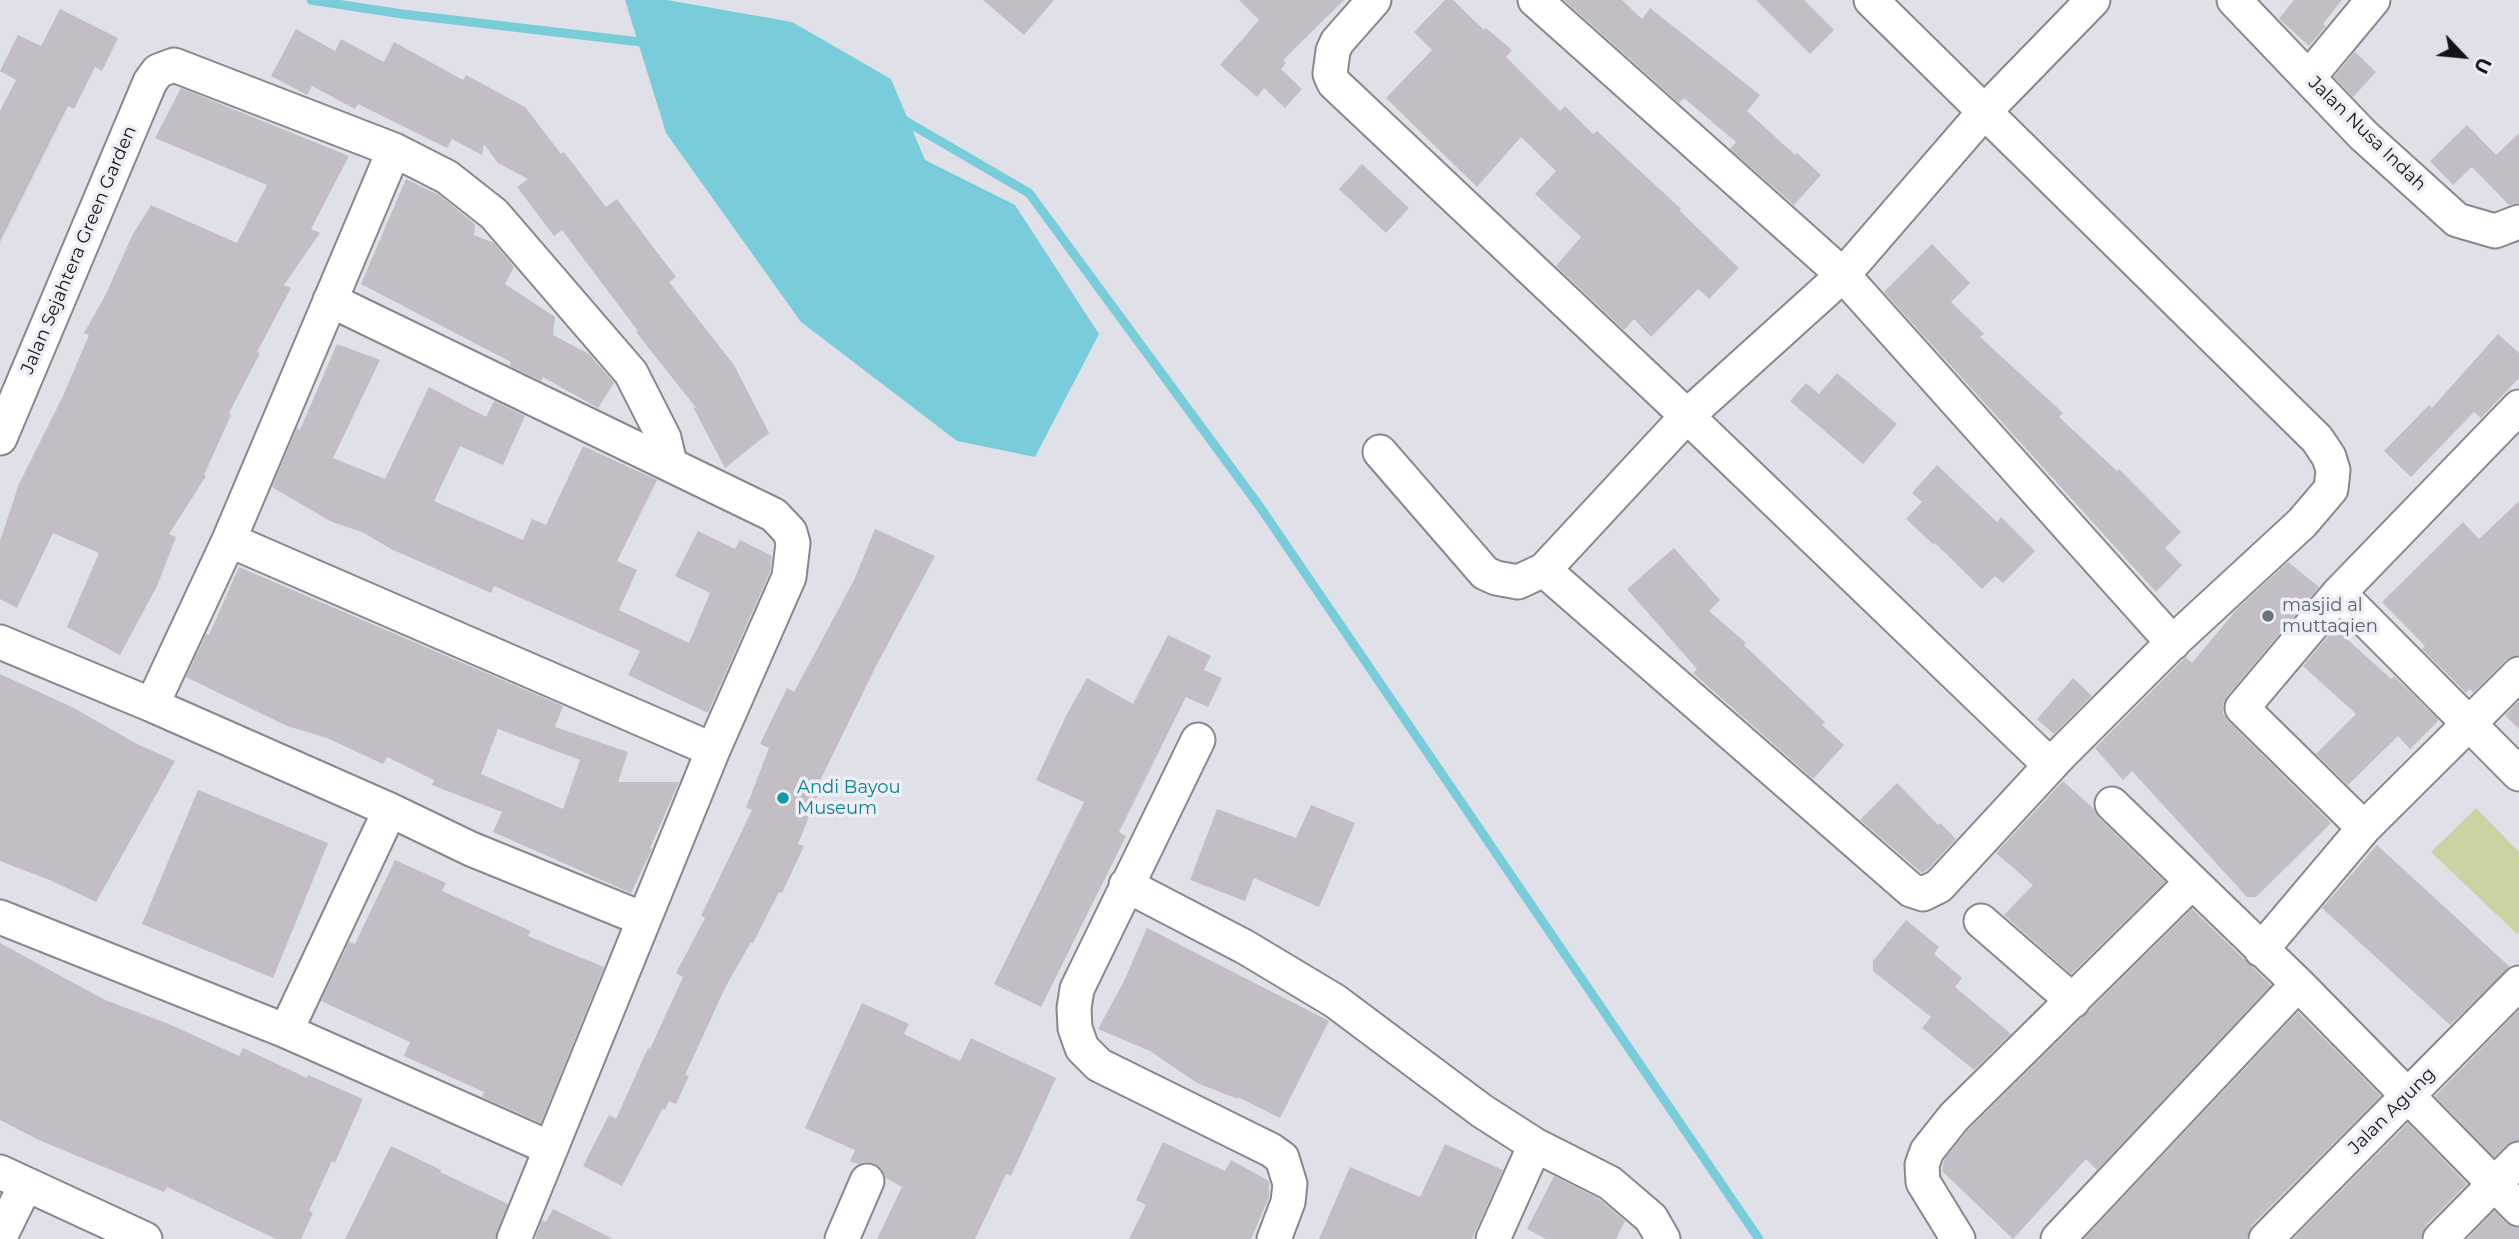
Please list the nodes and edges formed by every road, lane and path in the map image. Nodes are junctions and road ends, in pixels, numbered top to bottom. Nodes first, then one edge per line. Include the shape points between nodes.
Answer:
1 (1374, 0) edge
2 (1535, 0) edge
3 (1871, 0) edge
4 (2092, 0) edge
5 (2234, 0) edge
6 (2373, 0) edge
7 (2309, 77) junction
8 (1985, 111) junction
9 (394, 150) junction
10 (2519, 222) edge
11 (1843, 275) junction
12 (330, 300) junction
13 (2519, 407) edge
14 (1687, 416) junction
15 (0, 438) edge
16 (1380, 452) dead end
17 (670, 463) junction
18 (229, 540) junction
19 (1544, 570) junction
20 (2339, 593) junction
21 (0, 642) edge
22 (2173, 642) junction
23 (2519, 674) edge
24 (152, 705) junction
25 (2468, 724) junction
26 (1198, 740) dead end
27 (713, 750) junction
28 (2050, 765) junction
29 (2519, 774) edge
30 (2112, 804) dead end
31 (390, 810) junction
32 (2364, 828) junction
33 (2191, 883) junction
34 (1126, 885) junction
35 (0, 917) edge
36 (643, 919) junction
37 (1981, 921) dead end
38 (2261, 950) junction
39 (2519, 983) edge
40 (2298, 984) junction
41 (2073, 1001) junction
42 (286, 1031) junction
43 (2407, 1096) junction
44 (1535, 1145) junction
45 (550, 1148) junction
46 (2519, 1159) edge
47 (13, 1178) edge
48 (867, 1181) dead end
49 (2494, 1184) junction
50 (2519, 1209) edge
51 (0, 1237) edge
52 (145, 1239) edge
53 (514, 1239) edge
54 (842, 1239) edge
55 (1274, 1239) edge
56 (1493, 1239) edge
57 (1663, 1239) edge
58 (1958, 1239) edge
59 (2058, 1239) edge
60 (2266, 1239) edge
61 (2440, 1239) edge

1 - 14 street via 1332,51 1334,83
2 - 11 street
3 - 8 street
4 - 8 street
5 - 7 street, Jalan Nusa Indah
6 - 7 street
7 - 10 street, Jalan Nusa Indah via 2363,135 2457,220 2495,231
8 - 11 street
8 - 22 street via 2317,439 2329,457 2331,489 2302,523
9 - 12 street
9 - 15 street, Jalan Sejahtera Green Garden via 184,67 158,71
9 - 17 street via 447,177 494,214 631,373 664,438
11 - 14 street
11 - 22 street
12 - 17 street
12 - 18 street
13 - 20 street
14 - 19 street
14 - 28 street
16 - 19 street via 1485,573 1518,582
17 - 27 street via 774,515 790,532 793,544 789,577
18 - 24 street
18 - 27 street
19 - 28 street via 1911,890 1928,893 1939,886
20 - 25 street
20 - 32 street via 2242,708
21 - 24 street
22 - 28 street
23 - 25 street
24 - 31 street
25 - 29 street
25 - 32 street
26 - 34 street
27 - 36 street
30 - 33 street
31 - 36 street via 471,849
31 - 42 street
32 - 38 street
33 - 38 street
33 - 41 street
34 - 44 street via 1245,947 1335,1001
34 - 55 street via 1077,989 1074,1008 1082,1048 1099,1065 1124,1079 1282,1158 1290,1184
35 - 42 street
36 - 45 street
37 - 41 street
38 - 40 street
39 - 43 street, Jalan Agung
40 - 43 street
40 - 59 street
41 - 58 street via 1954,1117 1927,1152 1923,1182
42 - 45 street
43 - 49 street
43 - 60 street, Jalan Agung
44 - 56 street
44 - 57 street via 1610,1183 1651,1218
45 - 53 street
46 - 49 street
47 - 51 street
47 - 52 street
48 - 54 street
49 - 50 street
49 - 61 street

